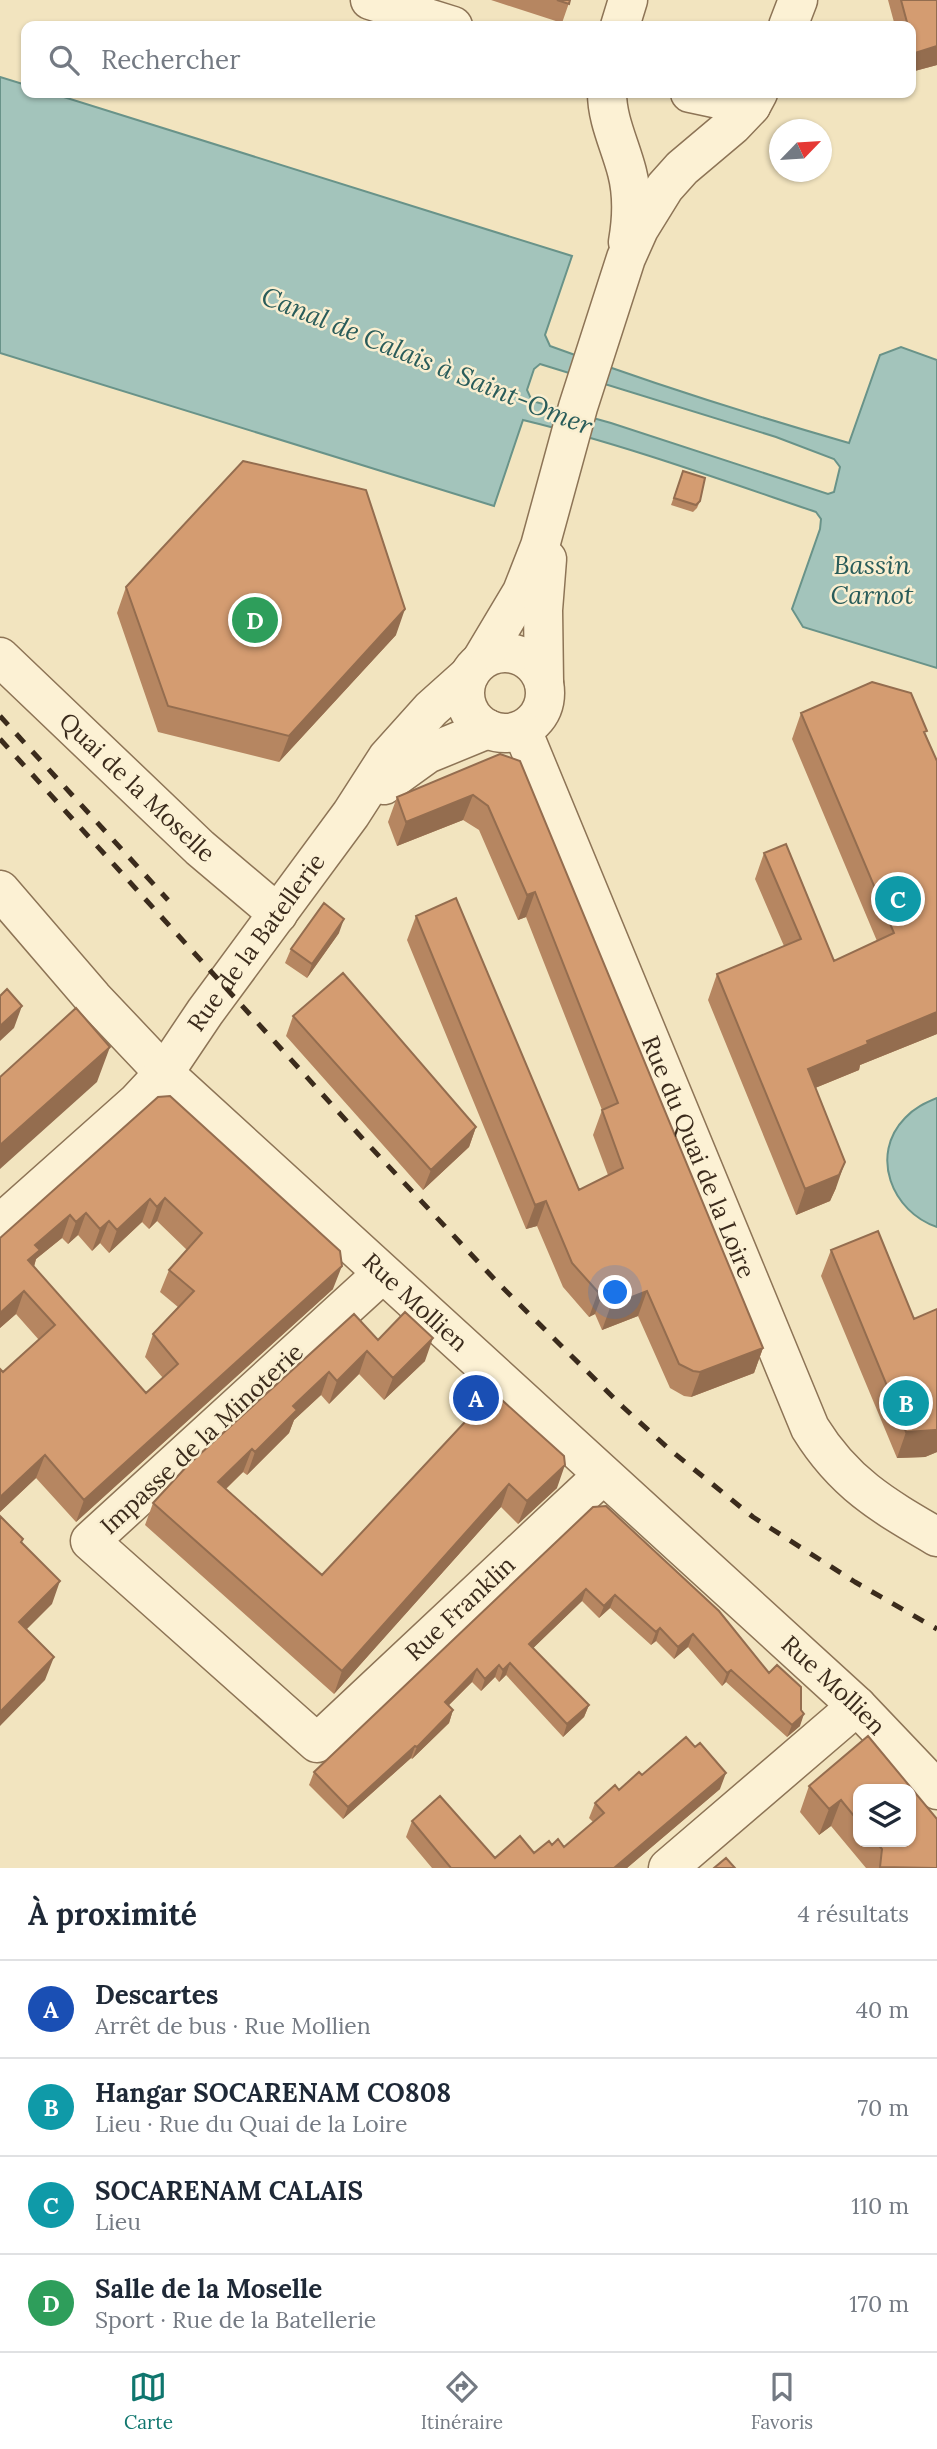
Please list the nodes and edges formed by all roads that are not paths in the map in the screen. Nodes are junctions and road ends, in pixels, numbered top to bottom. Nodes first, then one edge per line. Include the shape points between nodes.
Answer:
1 (370, 0) edge
2 (628, 0) edge
3 (798, 0) edge
4 (437, 21) edge
5 (622, 21) edge
6 (790, 21) edge
7 (608, 98) edge
8 (754, 99) edge
9 (626, 258) junction
10 (554, 503) junction
11 (0, 657) edge
12 (476, 667) junction
13 (544, 683) junction
14 (505, 730) junction
15 (351, 814) junction
16 (0, 890) edge
17 (278, 914) junction
18 (164, 1073) junction
19 (0, 1224) edge
20 (382, 1274) junction
21 (603, 1475) junction
22 (937, 1537) edge
23 (857, 1706) junction
24 (317, 1743) joint
25 (937, 1790) edge
26 (668, 1868) edge

1 - 4 street
2 - 5 street
3 - 6 street
7 - 9 street, Rue de la Batellerie via 630,185
8 - 9 street, Rue de la Batellerie via 729,129 665,187
9 - 10 street, Rue de la Batellerie
10 - 12 street, Rue de la Batellerie via 522,592
10 - 13 street, Rue de la Batellerie via 542,610
11 - 17 street, Quai de la Moselle via 200,848
12 - 13 street via 502,652 516,654 534,665
12 - 14 street via 465,689 468,710 476,721
12 - 15 street, Rue de la Batellerie via 387,758
13 - 14 street via 542,711 533,722
14 - 15 street, Rue de la Batellerie via 427,754
14 - 22 street, Rue du Quai de la Loire via 810,1428 844,1474
15 - 17 street, Rue de la Batellerie
16 - 18 street, Rue Mollien
17 - 18 street, Rue de la Batellerie
18 - 19 street, Rue de la Batellerie
18 - 20 street, Rue Mollien
20 - 21 street, Rue Mollien
20 - 24 street, Impasse de la Minoterie via 90,1541
21 - 23 street, Rue Mollien
21 - 24 street, Rue Franklin
23 - 25 street, Rue Mollien
23 - 26 street

